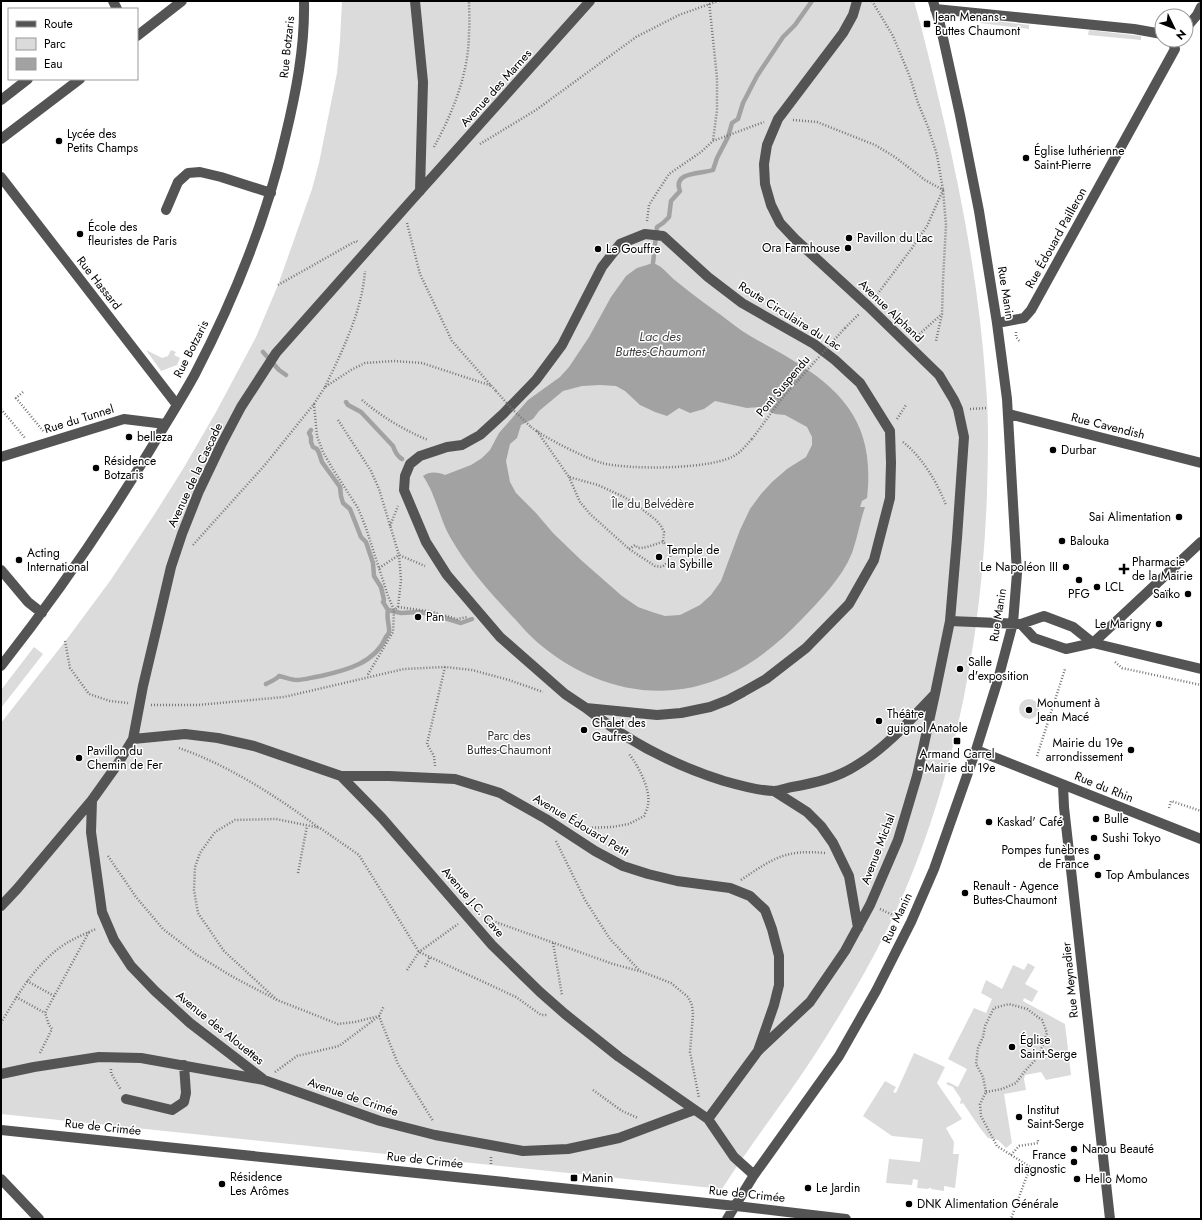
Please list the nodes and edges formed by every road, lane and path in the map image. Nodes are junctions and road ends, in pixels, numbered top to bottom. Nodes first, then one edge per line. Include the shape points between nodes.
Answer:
1 (182, 1) edge
2 (304, 1) edge
3 (415, 1) edge
4 (469, 1) edge
5 (590, 1) edge
6 (718, 1) edge
7 (857, 1) edge
8 (872, 1) edge
9 (710, 2) edge
10 (934, 5) edge
11 (1201, 7) edge
12 (1194, 18) edge
13 (1154, 33) edge
14 (138, 35) edge
15 (1175, 48) edge
16 (27, 80) edge
17 (79, 80) edge
18 (1, 100) edge
19 (778, 119) junction
20 (1, 138) edge
21 (713, 141) junction
22 (475, 147) dead end
23 (432, 152) dead end
24 (1, 177) edge
25 (943, 190) junction
26 (420, 191) junction
27 (271, 193) junction
28 (166, 210) dead end
29 (403, 210) junction
30 (645, 234) junction
31 (369, 249) junction
32 (278, 285) dead end
33 (868, 306) junction
34 (942, 314) junction
35 (997, 323) junction
36 (1016, 326) dead end
37 (936, 341) dead end
38 (1020, 342) dead end
39 (908, 345) junction
40 (492, 386) junction
41 (325, 387) junction
42 (23, 392) dead end
43 (362, 400) dead end
44 (314, 403) junction
45 (177, 405) junction
46 (1, 408) edge
47 (987, 408) dead end
48 (958, 409) junction
49 (1009, 414) junction
50 (338, 420) dead end
51 (165, 424) junction
52 (890, 431) junction
53 (537, 432) junction
54 (46, 434) dead end
55 (32, 447) junction
56 (447, 448) junction
57 (1, 457) edge
58 (1201, 463) edge
59 (569, 477) junction
60 (946, 506) dead end
61 (663, 542) junction
62 (1201, 542) edge
63 (192, 546) dead end
64 (629, 549) junction
65 (399, 555) junction
66 (426, 566) dead end
67 (378, 568) junction
68 (1, 570) edge
69 (398, 607) junction
70 (394, 610) junction
71 (477, 612) junction
72 (42, 613) junction
73 (950, 621) junction
74 (1017, 623) junction
75 (65, 641) dead end
76 (1093, 644) junction
77 (1, 666) edge
78 (445, 667) junction
79 (1065, 669) dead end
80 (1201, 669) edge
81 (366, 676) junction
82 (564, 694) junction
83 (935, 694) junction
84 (140, 705) junction
85 (586, 708) junction
86 (133, 739) junction
87 (172, 745) dead end
88 (976, 750) junction
89 (629, 753) dead end
90 (1038, 756) dead end
91 (340, 776) junction
92 (435, 778) junction
93 (1063, 785) junction
94 (774, 791) junction
95 (92, 800) junction
96 (1169, 808) dead end
97 (1201, 811) edge
98 (307, 826) junction
99 (320, 828) junction
100 (562, 830) junction
101 (556, 839) dead end
102 (1201, 839) edge
103 (105, 852) dead end
104 (839, 854) junction
105 (298, 873) dead end
106 (730, 888) junction
107 (1, 906) edge
108 (468, 917) junction
109 (107, 924) junction
110 (858, 928) junction
111 (89, 932) junction
112 (553, 943) junction
113 (419, 952) junction
114 (430, 957) junction
115 (425, 967) dead end
116 (407, 970) dead end
117 (640, 971) junction
118 (27, 981) junction
119 (54, 996) junction
120 (16, 997) junction
121 (277, 1000) junction
122 (384, 1006) dead end
123 (44, 1013) junction
124 (564, 1014) junction
125 (379, 1016) junction
126 (1, 1023) edge
127 (758, 1051) junction
128 (184, 1065) junction
129 (34, 1067) junction
130 (111, 1073) dead end
131 (1, 1074) edge
132 (264, 1080) junction
133 (593, 1090) dead end
134 (986, 1092) junction
135 (126, 1099) joint
136 (622, 1111) dead end
137 (701, 1114) junction
138 (1, 1130) edge
139 (442, 1137) junction
140 (1038, 1140) dead end
141 (1011, 1155) junction
142 (754, 1175) junction
143 (1, 1179) edge
144 (736, 1206) junction
145 (39, 1219) edge
146 (727, 1219) edge
147 (846, 1219) edge
148 (1011, 1219) edge
149 (1110, 1219) edge

1 - 14 street
2 - 27 street, Rue Botzaris via 294,101
3 - 26 street via 423,82
4 - 23 path via 470,34 463,77 447,124
5 - 26 street, Avenue des Marnes
6 - 9 path
7 - 19 street, Avenue Alphand via 843,33
8 - 25 path via 893,36 910,77 937,155
9 - 21 path via 717,78 717,110
9 - 22 path via 636,37 536,110
10 - 13 street
10 - 35 street, Rue Manin via 978,204
11 - 12 street
15 - 35 street, Rue Édouard Pailleron via 1031,310 1024,318
16 - 18 street
17 - 20 street
19 - 21 path via 762,122
19 - 25 path via 817,122 862,139 895,157
19 - 33 street, Avenue Alphand via 767,145 764,164 770,205 780,223 795,239
21 - 30 path via 669,174 649,205
24 - 45 street, Rue Hassard
25 - 33 path, Pont Suspendu via 927,226
25 - 34 path via 946,225
26 - 29 street, Avenue de la Cascade
27 - 28 street via 222,177 200,172 188,173 178,182
27 - 45 street, Rue Botzaris via 248,258 195,374
29 - 31 street, Avenue de la Cascade
29 - 40 path via 420,274 452,341
30 - 52 street, Route Circulaire du Lac via 663,236 708,277 742,303 814,344 835,360 860,383
30 - 56 street, Route Circulaire du Lac via 620,244 602,267 562,345 536,380 480,436 462,445
31 - 32 path via 356,241
31 - 41 path via 358,308
31 - 84 street, Avenue de la Cascade via 276,354 241,407 221,445 199,491 171,567
33 - 39 street, Avenue Alphand
33 - 53 path, Pont Suspendu, bridge via 783,397 752,439 737,454 722,461 691,466 620,466 602,463
34 - 37 path
34 - 39 path
35 - 49 street, Rue Manin
36 - 38 path via 1016,337
39 - 48 street, Avenue Alphand via 939,375
40 - 41 path via 422,364 394,361 365,363
40 - 53 path, bridge via 512,410
41 - 44 path
42 - 54 path via 16,398
43 - 56 path via 393,423
44 - 63 path via 264,466
44 - 67 path via 316,436 334,471 358,508
45 - 51 street, Rue Botzaris
46 - 55 path
47 - 48 path
48 - 73 street, Avenue Alphand via 964,437
49 - 58 street, Rue Cavendish
49 - 74 street, Rue Manin
50 - 65 path via 376,483
51 - 55 street, Rue du Tunnel via 124,419
51 - 72 street, Rue Botzaris via 117,504
52 - 60 path via 912,449 928,471
52 - 85 street, Route Circulaire du Lac via 890,498 874,560 849,604 806,648 766,679 710,707 657,715
53 - 59 path
55 - 57 street, Rue du Tunnel
56 - 71 street, Route Circulaire du Lac via 420,456 410,464 405,476 404,490 426,542 447,575
59 - 61 path via 598,485 638,506 662,526
59 - 64 path via 580,502
61 - 64 path via 647,548 638,548 635,545
61 - 64 path via 669,547 671,554 668,562 662,567
62 - 76 street
65 - 66 path
65 - 67 path
65 - 69 path via 401,580
67 - 70 path
68 - 72 street via 28,602
69 - 70 path
69 - 71 path via 428,611 457,619
70 - 81 path via 393,632
71 - 82 street, Route Circulaire du Lac via 500,637
72 - 77 street, Rue Botzaris
73 - 74 street
73 - 83 street, Avenue Michal
74 - 76 street via 1034,638 1066,649
74 - 76 street via 1044,616 1073,627
74 - 88 street, Rue Manin
75 - 84 path via 70,668 89,694 110,701
76 - 80 street
78 - 81 path via 404,669
78 - 82 path via 480,672 548,694
78 - 92 path via 427,744 434,756
79 - 90 path
81 - 84 path via 342,684 284,696 198,705
82 - 85 street, Route Circulaire du Lac
83 - 94 street via 897,734 857,766 820,781
83 - 110 street, Avenue Michal via 917,776 898,840
84 - 86 street, Avenue de la Cascade
85 - 94 street via 630,740 682,767 738,785
86 - 91 street, Avenue J.C. Cave via 185,734 218,738 254,746
86 - 95 street, Avenue de la Cascade
87 - 99 path via 200,755 229,770
88 - 93 street, Rue du Rhin
88 - 142 street, Rue Manin via 934,869 911,922 876,990 839,1056
89 - 100 path via 646,787 648,804 644,816 629,824 612,827
91 - 92 street, Avenue Édouard Petit
91 - 108 street, Avenue J.C. Cave via 382,818
92 - 100 street, Avenue Édouard Petit via 455,779 500,793
93 - 102 street, Rue du Rhin
93 - 149 street, Rue Meynadier
94 - 104 street via 807,812 821,826
95 - 107 street, Avenue de la Cascade
95 - 109 street, Avenue des Alouettes via 91,832 102,912
96 - 97 path via 1171,801
98 - 99 path
98 - 105 path
98 - 121 path via 276,819 235,820 215,832 200,853 195,867 194,890 198,913 224,952
99 - 113 path via 359,856
100 - 106 street, Avenue Édouard Petit via 623,866 677,881
101 - 117 path via 585,900 610,939
103 - 121 path via 163,930 197,955
104 - 106 path via 807,851 786,854 768,862
104 - 110 street via 849,876
106 - 127 street, Avenue Édouard Petit via 750,896 765,910 779,956 776,998
108 - 112 path via 488,919
108 - 113 path
108 - 124 street, Avenue J.C. Cave via 492,945
109 - 111 path
109 - 132 street, Avenue des Alouettes via 131,966 155,991 190,1024
110 - 127 street, Avenue Michal via 810,1002
111 - 118 path via 65,944
111 - 119 path
112 - 117 path
112 - 124 path via 561,980
113 - 114 path
113 - 116 path
114 - 115 path
114 - 124 path via 516,997 541,1015
117 - 137 path via 671,983 692,1005 690,1052
118 - 119 path
118 - 120 path
119 - 123 path
120 - 123 path
120 - 126 path
121 - 125 path via 338,1024
122 - 125 path
123 - 129 path via 52,1029
124 - 137 street, Avenue J.C. Cave via 619,1057
125 - 132 path via 339,1046 297,1056
125 - 139 path via 398,1064
127 - 137 street, Avenue Édouard Petit
128 - 129 street, Avenue de Crimée via 141,1058 99,1058
128 - 132 street, Avenue de Crimée
128 - 135 street via 184,1102 172,1110
129 - 131 street, Avenue de Crimée
130 - 135 path
132 - 139 street, Avenue de Crimée via 380,1121
133 - 136 path
134 - 134 path via 983,1077 976,1064 985,1026 994,1008 1009,1004 1027,1009 1042,1020 1047,1033 1039,1056 1016,1083
134 - 141 path via 980,1104 981,1116 997,1146
137 - 139 street, Avenue de Crimée via 652,1126 619,1138 568,1149 523,1151
137 - 142 street, Avenue J.C. Cave via 734,1156
138 - 144 street, Rue de Crimée
140 - 141 path via 1019,1146
141 - 148 path via 1030,1167
142 - 144 street, Rue Manin
143 - 145 street
144 - 146 street, Rue Manin
144 - 147 street, Rue de Crimée

